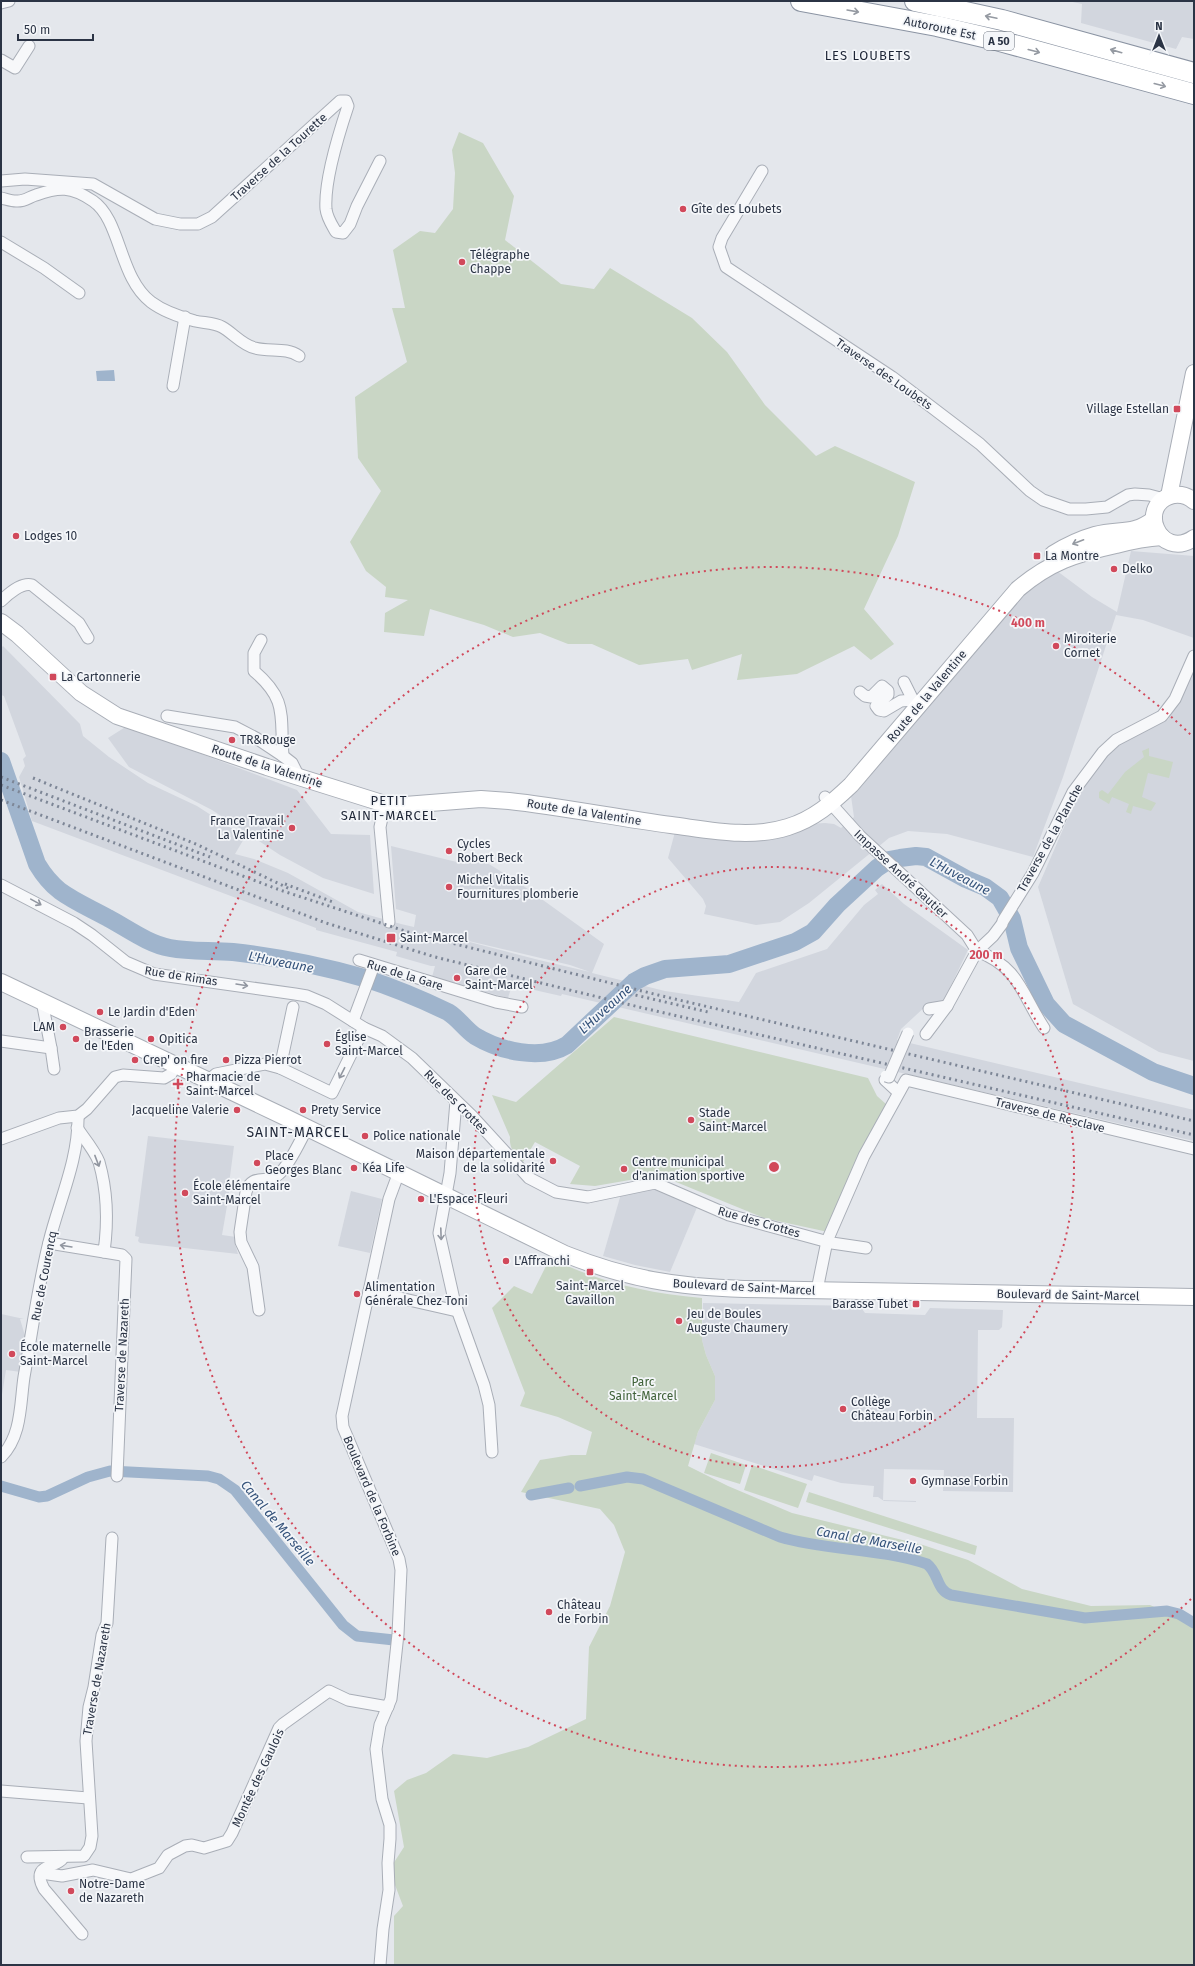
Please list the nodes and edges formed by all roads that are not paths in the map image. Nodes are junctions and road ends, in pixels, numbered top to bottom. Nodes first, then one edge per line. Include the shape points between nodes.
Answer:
1 (9, 1) edge
2 (801, 1) edge
3 (915, 1) edge
4 (1, 3) edge
5 (29, 46) dead end
6 (1, 60) edge
7 (1194, 73) edge
8 (1194, 94) edge
9 (380, 161) dead end
10 (762, 171) dead end
11 (1, 181) edge
12 (1, 198) edge
13 (1, 242) edge
14 (79, 293) dead end
15 (185, 317) junction
16 (299, 356) dead end
17 (1194, 373) edge
18 (174, 386) dead end
19 (1178, 457) junction
20 (1135, 494) junction
21 (1166, 498) junction
22 (1192, 499) edge
23 (1154, 516) junction
24 (1113, 532) junction
25 (1162, 537) junction
26 (1192, 540) edge
27 (1105, 547) junction
28 (1, 601) edge
29 (1, 622) edge
30 (88, 638) dead end
31 (261, 640) dead end
32 (1194, 656) edge
33 (904, 682) dead end
34 (860, 692) dead end
35 (913, 700) junction
36 (167, 716) dead end
37 (906, 722) junction
38 (887, 736) junction
39 (283, 756) junction
40 (299, 777) junction
41 (827, 801) junction
42 (385, 804) junction
43 (1, 885) edge
44 (389, 922) dead end
45 (977, 951) junction
46 (359, 960) dead end
47 (373, 968) junction
48 (1, 982) edge
49 (42, 1001) junction
50 (293, 1006) dead end
51 (947, 1006) junction
52 (522, 1007) dead end
53 (929, 1009) dead end
54 (353, 1021) junction
55 (364, 1028) junction
56 (1044, 1028) dead end
57 (908, 1033) dead end
58 (926, 1034) dead end
59 (1, 1041) edge
60 (52, 1048) junction
61 (176, 1065) junction
62 (280, 1068) junction
63 (54, 1069) dead end
64 (209, 1080) junction
65 (898, 1092) junction
66 (456, 1101) junction
67 (78, 1116) junction
68 (77, 1128) junction
69 (307, 1128) junction
70 (1, 1139) edge
71 (1194, 1149) edge
72 (399, 1172) junction
73 (447, 1196) junction
74 (828, 1241) junction
75 (49, 1243) junction
76 (866, 1248) dead end
77 (104, 1252) junction
78 (817, 1290) junction
79 (369, 1291) junction
80 (1194, 1298) edge
81 (456, 1307) junction
82 (259, 1310) dead end
83 (492, 1452) dead end
84 (1, 1456) edge
85 (117, 1471) dead end
86 (112, 1538) dead end
87 (388, 1707) junction
88 (1, 1791) edge
89 (88, 1798) junction
90 (27, 1857) dead end
91 (64, 1858) junction
92 (41, 1873) junction
93 (82, 1934) dead end
94 (380, 1965) edge

1 - 4 street
2 -> 8 highway, Autoroute Est / A 50 via 945,28
7 -> 3 highway, Autoroute Est / A 50 via 1002,20
5 - 6 street via 15,68
9 - 11 street, Traverse de la Tourette via 350,224 343,233 336,232 330,221 326,210 326,198 348,106 346,101 340,101 212,217 198,224 180,224 155,219 93,184 25,179
10 - 20 street, Traverse des Loubets via 722,238 719,247 726,266 892,377 980,444 1030,491 1044,500 1069,509 1099,509
12 - 15 street via 27,200 59,188 68,189 93,201 102,210 110,225 127,270 141,294 161,309
13 - 14 street
15 - 16 street via 221,326 253,348 292,351
15 - 18 street
17 - 19 main road
19 - 21 main road
19 - 22 main road via 1180,478
20 - 21 street
20 - 23 street via 1147,501
21 - 22 main road via 1184,495
21 - 23 main road via 1158,505
23 - 24 main road, Route de la Valentine via 1145,527
23 - 25 main road via 1154,526
24 - 27 main road via 1106,539
24 -> 35 main road, Route de la Valentine via 1096,535 1059,550 1027,570 1014,581
25 - 26 main road via 1174,543
25 - 27 main road, Route de la Valentine
27 - 37 main road, Route de la Valentine via 1067,557 1044,569 1018,589
28 - 30 street via 22,585 32,585 78,623
29 - 40 main road, Route de la Valentine via 81,693 117,716
31 - 39 street via 254,653 254,671 271,687 278,699 283,719
32 - 45 street, Traverse de la Planche via 1175,699 1162,716 1116,740 1103,752 1073,792 1033,873 993,936
33 - 35 street
34 - 35 street via 871,697 882,686 885,687 888,695 876,706 879,710 901,701
35 - 37 main road via 913,705 906,714
35 - 38 main road, Route de la Valentine
36 - 39 street via 235,727
37 - 38 main road, Route de la Valentine
38 - 41 main road, Route de la Valentine via 851,785
39 - 40 street via 292,763
40 - 42 main road, Route de la Valentine
41 - 42 main road, Route de la Valentine via 807,819 787,827 761,832 718,833 509,801 481,799 405,805
41 - 45 street, Impasse André Gautier via 874,849 968,936
42 - 44 street via 380,830
43 -> 54 street, Rue de Rimas via 74,923 138,969 154,974 307,996 326,1004
45 - 51 street, Traverse de la Planche
45 - 56 street via 993,957 1009,970
46 - 47 street, Rue de la Gare
47 - 52 street, Rue de la Gare
47 - 54 street
48 - 49 main road, Boulevard de Saint-Marcel
49 - 60 street
49 - 61 main road, Boulevard de Saint-Marcel
50 - 62 street
51 - 53 street
51 - 58 street, Traverse de la Planche
54 - 55 street, Rue des Crottes
55 -> 62 street via 332,1093
55 - 66 street, Rue des Crottes via 382,1036 412,1058
57 - 65 street, bridge via 888,1077 885,1078
59 - 60 street
60 - 63 street
61 - 64 main road, Boulevard de Saint-Marcel
61 - 67 street via 171,1074 164,1078 122,1075 115,1077 87,1110
62 - 64 street via 265,1064 250,1066 216,1074
64 - 69 main road, Boulevard de Saint-Marcel
65 - 71 street, Traverse de Resclave via 906,1080
65 - 74 street via 864,1156
66 - 73 street
66 - 74 street, Rue des Crottes via 529,1178 556,1192 588,1197 655,1183 729,1215
67 - 68 street, Rue de Courencq
67 - 70 street via 59,1118
68 - 75 street, Rue de Courencq via 74,1153
68 -> 77 street via 98,1161 107,1230
69 - 72 main road, Boulevard de Saint-Marcel
69 - 82 street via 279,1174 252,1182 246,1192 241,1242 253,1267
72 - 73 main road, Boulevard de Saint-Marcel
72 - 79 street, Boulevard de la Forbine via 389,1199
73 - 78 main road, Boulevard de Saint-Marcel via 565,1254 646,1280 709,1288
73 -> 81 street via 439,1233
74 - 76 street, Rue des Crottes
74 - 78 street
77 -> 75 street
75 - 84 street, Rue de Courencq via 23,1383 17,1430 8,1450
77 - 85 street, Traverse de Nazareth via 122,1255 126,1259
78 - 80 main road, Boulevard de Saint-Marcel
79 - 81 street
79 - 87 street, Boulevard de la Forbine via 342,1423 399,1559 401,1570 398,1634
81 - 83 street via 484,1385 489,1406
86 - 89 street, Traverse de Nazareth via 107,1623 102,1635 89,1707 86,1741
87 - 92 street, Montée des Gaulois via 348,1700 328,1691 279,1728 227,1841 204,1848 185,1846 168,1855 159,1868 131,1879 93,1870 62,1876
87 - 94 street, Boulevard de la Forbine via 380,1725 376,1749 382,1799 390,1825 389,1890
88 - 89 street
89 - 91 street, Traverse de Nazareth via 92,1836 90,1847 84,1856
90 - 91 street, Traverse de Nazareth
91 - 92 street via 61,1862 44,1868
92 - 93 street via 40,1883 44,1889

